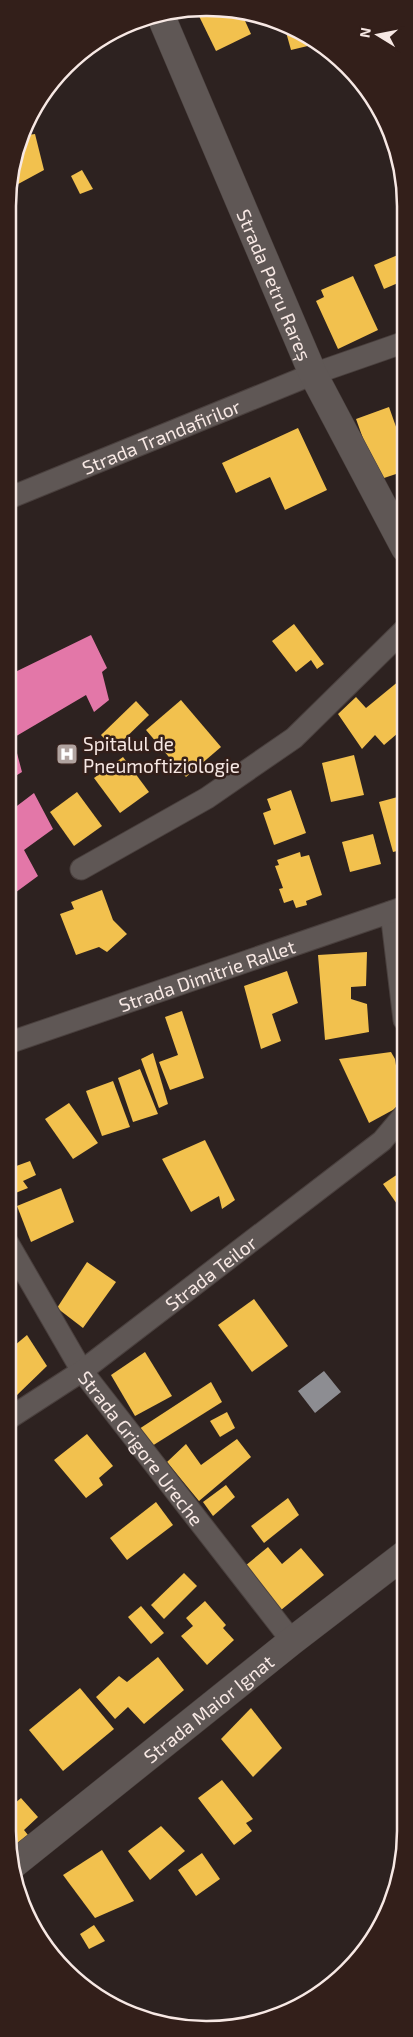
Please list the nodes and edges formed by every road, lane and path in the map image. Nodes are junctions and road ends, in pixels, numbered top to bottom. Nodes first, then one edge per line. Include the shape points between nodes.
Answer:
1 (163, 21) edge
2 (397, 345) edge
3 (313, 374) junction
4 (16, 495) edge
5 (397, 533) edge
6 (397, 637) edge
7 (81, 869) dead end
8 (397, 909) edge
9 (16, 1039) edge
10 (397, 1123) edge
11 (16, 1257) edge
12 (82, 1371) junction
13 (16, 1414) edge
14 (397, 1560) edge
15 (292, 1641) junction
16 (19, 1860) edge

1 - 3 street, Strada Petru Rareș
2 - 3 street, Strada Trandafirilor
3 - 4 street, Strada Trandafirilor
3 - 5 street, Strada Petru Rareș
6 - 7 street via 294,738 207,798
8 - 9 street, Strada Dimitrie Rallet
10 - 12 street, Strada Teilor via 382,1141
11 - 12 street, Strada Grigore Ureche
12 - 13 street, Strada Teilor
12 - 15 street, Strada Grigore Ureche
14 - 15 street, Strada Maior Ignat
15 - 16 street, Strada Maior Ignat

